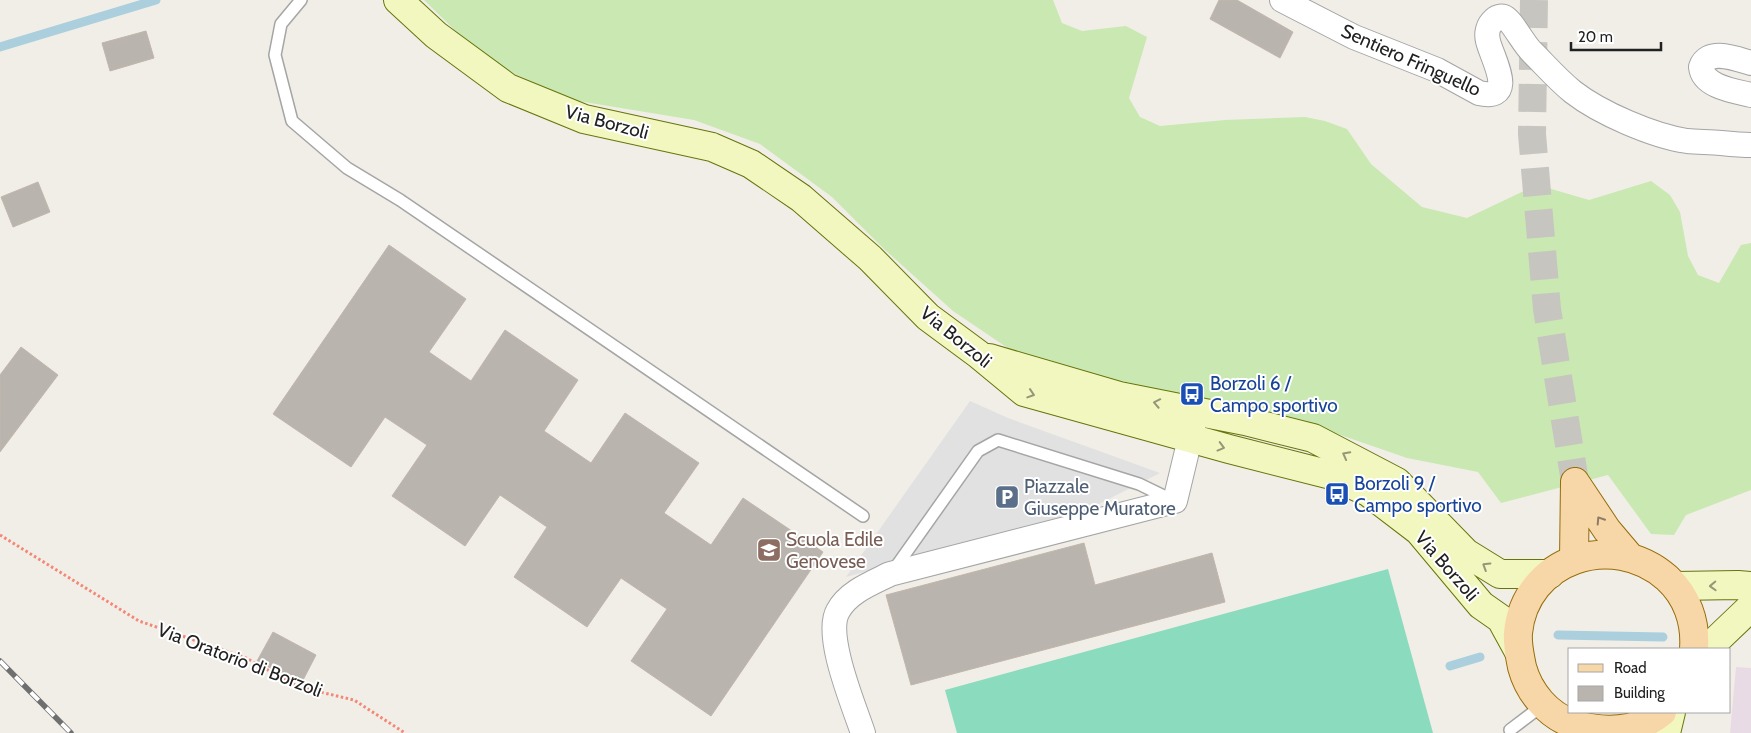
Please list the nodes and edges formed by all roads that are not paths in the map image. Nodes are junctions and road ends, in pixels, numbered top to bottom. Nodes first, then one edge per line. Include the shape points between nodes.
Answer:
1 (301, 0) edge
2 (398, 0) edge
3 (1282, 0) edge
4 (1751, 63) edge
5 (1751, 96) edge
6 (1751, 145) edge
7 (978, 354) junction
8 (1197, 411) junction
9 (1190, 438) junction
10 (1175, 501) junction
11 (863, 516) dead end
12 (1629, 556) junction
13 (1574, 559) junction
14 (890, 574) junction
15 (1550, 574) junction
16 (1676, 586) junction
17 (1751, 586) edge
18 (1751, 607) edge
19 (1694, 648) edge
20 (1707, 648) edge
21 (1518, 650) junction
22 (1543, 705) junction
23 (1661, 713) edge
24 (1672, 713) edge
25 (1510, 730) dead end
26 (1589, 731) edge
27 (863, 733) edge
28 (1666, 733) edge

1 - 11 lane via 282,24 275,55 292,121 347,168 400,200
2 - 7 main road, Via Borzoli via 436,35 508,88 584,119 712,147 751,164 801,198 870,258 928,317
3 - 6 street, Sentiero Fringuello via 1354,37 1438,70 1484,94 1495,92 1501,79 1488,41 1488,30 1494,20 1506,17 1530,50 1572,91 1613,115 1658,134 1686,141
4 - 5 street via 1715,56 1701,67 1702,74 1710,81
8 -> 7 main road via 1119,396
7 -> 9 main road, Via Borzoli via 1024,392
8 - 9 street
15 -> 8 main road via 1500,574 1466,553 1397,482 1313,438
9 - 10 street
9 -> 21 main road, Via Borzoli via 1331,475 1368,492 1419,531 1481,605 1501,619
10 - 14 street
10 - 14 lane via 1138,484 998,440 978,451
12 - 13 main road, Via Borzoli via 1601,554
12 -> 13 main road via 1575,482
12 - 16 main road, Via Borzoli via 1655,568
13 - 15 main road, Via Borzoli
14 - 27 street via 850,597 834,618 839,658
15 - 21 main road, Via Borzoli via 1528,600 1518,633
17 -> 16 main road
16 - 19 main road, Via Borzoli via 1689,609 1695,635
18 - 20 main road
21 - 22 main road, Via Borzoli via 1526,680
22 - 25 lane
22 - 26 main road, Via Borzoli via 1563,720
23 - 26 main road, Via Borzoli via 1635,727 1612,732
24 - 28 main road

